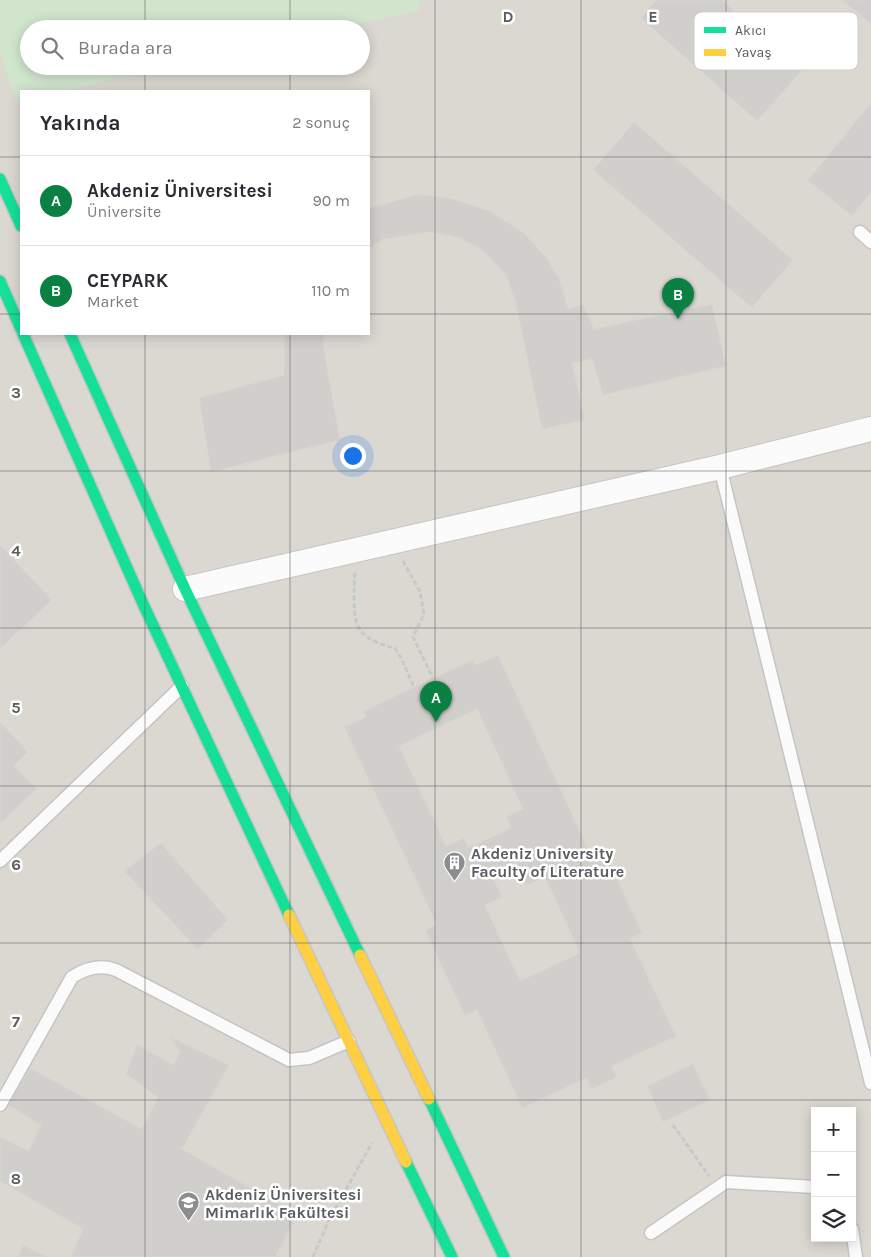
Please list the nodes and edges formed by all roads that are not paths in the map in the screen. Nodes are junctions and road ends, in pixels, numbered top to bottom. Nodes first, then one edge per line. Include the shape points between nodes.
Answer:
1 (0, 178) edge
2 (20, 224) edge
3 (860, 232) dead end
4 (871, 242) edge
5 (0, 281) edge
6 (20, 327) edge
7 (24, 335) edge
8 (70, 335) edge
9 (871, 429) edge
10 (720, 467) junction
11 (185, 589) junction
12 (182, 686) junction
13 (0, 861) edge
14 (349, 1040) junction
15 (871, 1083) edge
16 (0, 1105) edge
17 (811, 1187) edge
18 (651, 1233) dead end
19 (854, 1242) edge
20 (452, 1257) edge
21 (504, 1257) edge
22 (856, 1257) edge

1 - 2 street
3 - 4 lane
5 - 6 street
7 - 12 street
8 - 11 street
9 - 10 street
10 - 11 street
10 - 15 lane
11 - 21 street
12 - 13 lane
12 - 14 street
14 - 16 lane via 309,1058 289,1060 116,970 106,966 95,967 72,977
14 - 20 street
17 - 18 lane via 726,1182
19 - 22 lane

